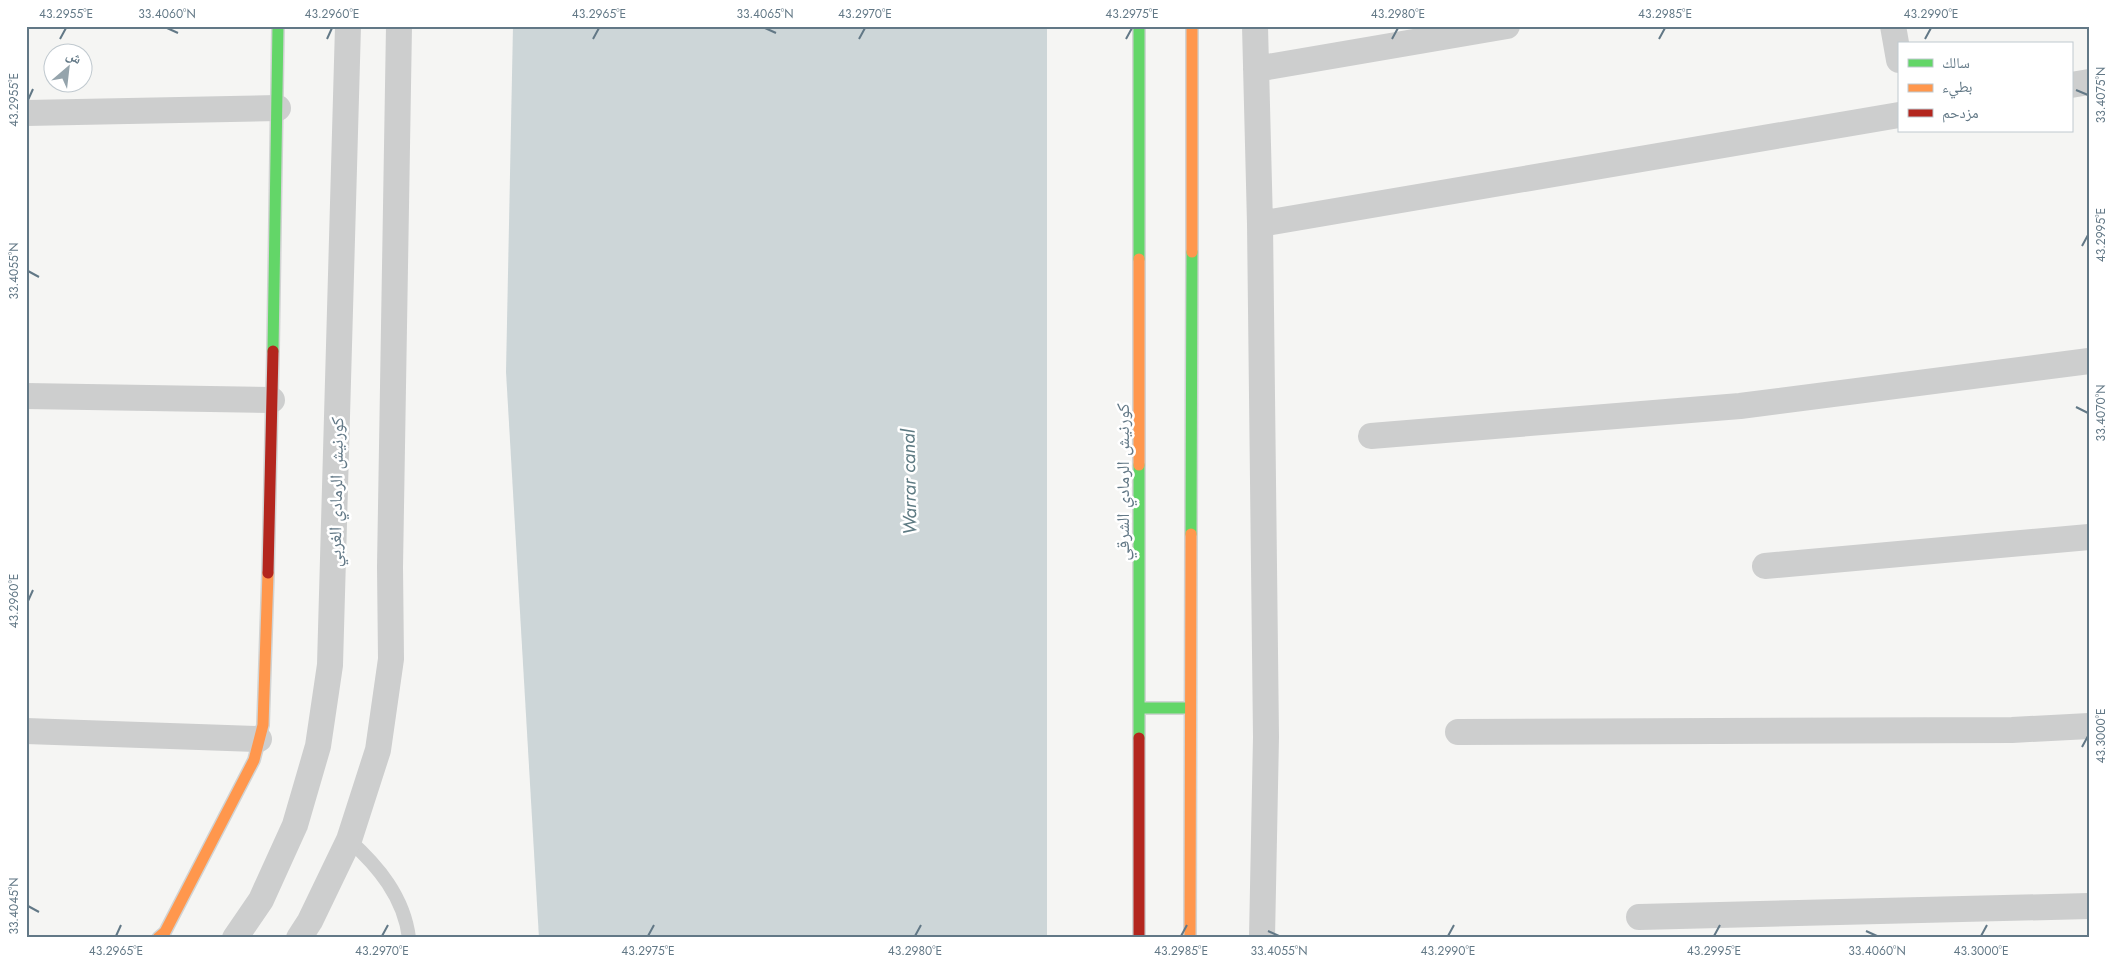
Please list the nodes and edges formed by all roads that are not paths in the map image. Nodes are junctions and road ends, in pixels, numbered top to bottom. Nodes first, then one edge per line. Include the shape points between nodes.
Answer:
1 (278, 26) edge
2 (348, 26) edge
3 (399, 26) edge
4 (1139, 26) edge
5 (1192, 26) edge
6 (1255, 26) edge
7 (1507, 26) edge
8 (1893, 26) edge
9 (1898, 54) edge
10 (1256, 69) junction
11 (2089, 82) edge
12 (2072, 85) edge
13 (278, 108) junction
14 (26, 113) edge
15 (1898, 115) edge
16 (1260, 224) junction
17 (2089, 361) edge
18 (26, 396) edge
19 (272, 400) junction
20 (1371, 436) dead end
21 (2089, 537) edge
22 (1765, 566) dead end
23 (1140, 708) junction
24 (1190, 708) junction
25 (2089, 726) edge
26 (26, 731) edge
27 (1458, 732) dead end
28 (259, 739) junction
29 (349, 840) junction
30 (2089, 906) edge
31 (1639, 917) dead end
32 (158, 938) edge
33 (235, 938) edge
34 (298, 938) edge
35 (409, 938) edge
36 (1139, 938) edge
37 (1190, 938) edge
38 (1262, 938) edge

1 - 13 main road
2 - 33 street, كورنيش الرمادي الغربي via 330,665 318,746 295,825 261,900
3 - 29 street via 391,659 378,750
4 - 23 main road, كورنيش الرمادي الشرقي
5 - 24 main road
6 - 10 street
7 - 10 street
8 - 9 street
10 - 16 street
11 - 12 street
13 - 14 street
13 - 19 main road
15 - 16 street
16 - 38 street via 1266,737
17 - 20 street via 1740,406
18 - 19 street
19 - 28 main road via 263,715
21 - 22 street
23 - 24 main road
23 - 36 main road, كورنيش الرمادي الشرقي
24 - 37 main road
25 - 27 street via 2002,730
26 - 28 street
28 - 32 main road via 254,760 165,932
29 - 34 street via 310,921
29 - 35 lane via 387,880 400,905
30 - 31 street

